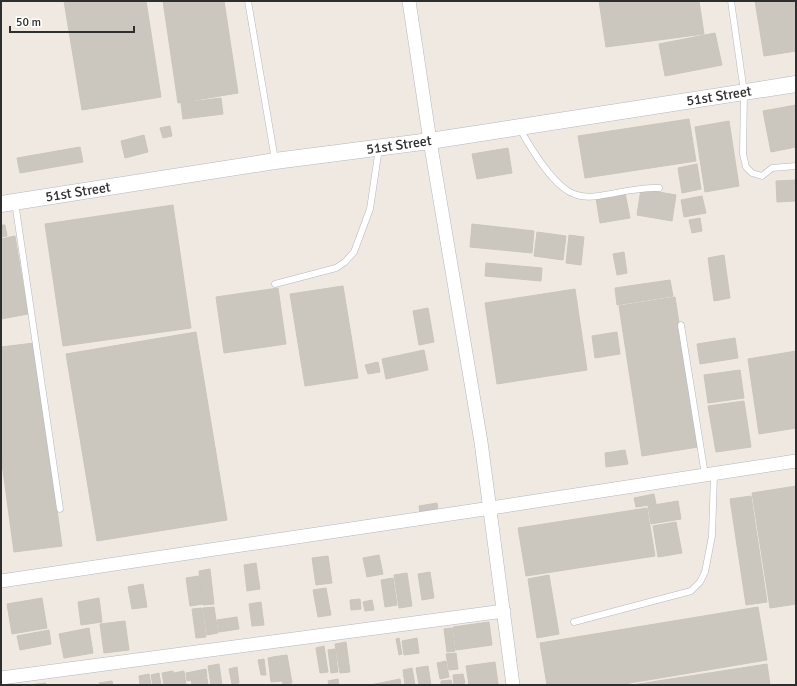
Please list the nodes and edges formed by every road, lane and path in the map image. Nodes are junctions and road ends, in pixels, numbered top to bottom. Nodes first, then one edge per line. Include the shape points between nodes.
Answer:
1 (248, 1) edge
2 (409, 1) edge
3 (731, 1) edge
4 (796, 84) edge
5 (744, 92) junction
6 (519, 127) junction
7 (430, 142) junction
8 (379, 148) junction
9 (275, 161) junction
10 (796, 166) edge
11 (659, 188) dead end
12 (8, 203) edge
13 (275, 284) dead end
14 (681, 325) dead end
15 (796, 461) edge
16 (709, 474) junction
17 (491, 508) junction
18 (60, 509) dead end
19 (1, 581) edge
20 (504, 611) junction
21 (574, 622) dead end
22 (1, 678) edge
23 (513, 685) edge

1 - 9 lane
2 - 7 street
3 - 5 lane
4 - 5 street, 51st Street
5 - 6 street, 51st Street
5 - 10 lane via 743,154 746,167 752,173 762,176 772,168
6 - 7 street, 51st Street
6 - 11 lane via 538,160 564,189 574,194 598,196 643,188
7 - 8 street, 51st Street
7 - 17 street
8 - 9 street, 51st Street
8 - 13 lane via 370,209 354,252 336,268
9 - 12 street, 51st Street
12 - 18 lane
14 - 16 lane
15 - 16 street
16 - 17 street
16 - 21 lane via 712,536 705,572 700,582 691,591
17 - 19 street
17 - 20 street
20 - 22 street
20 - 23 street

